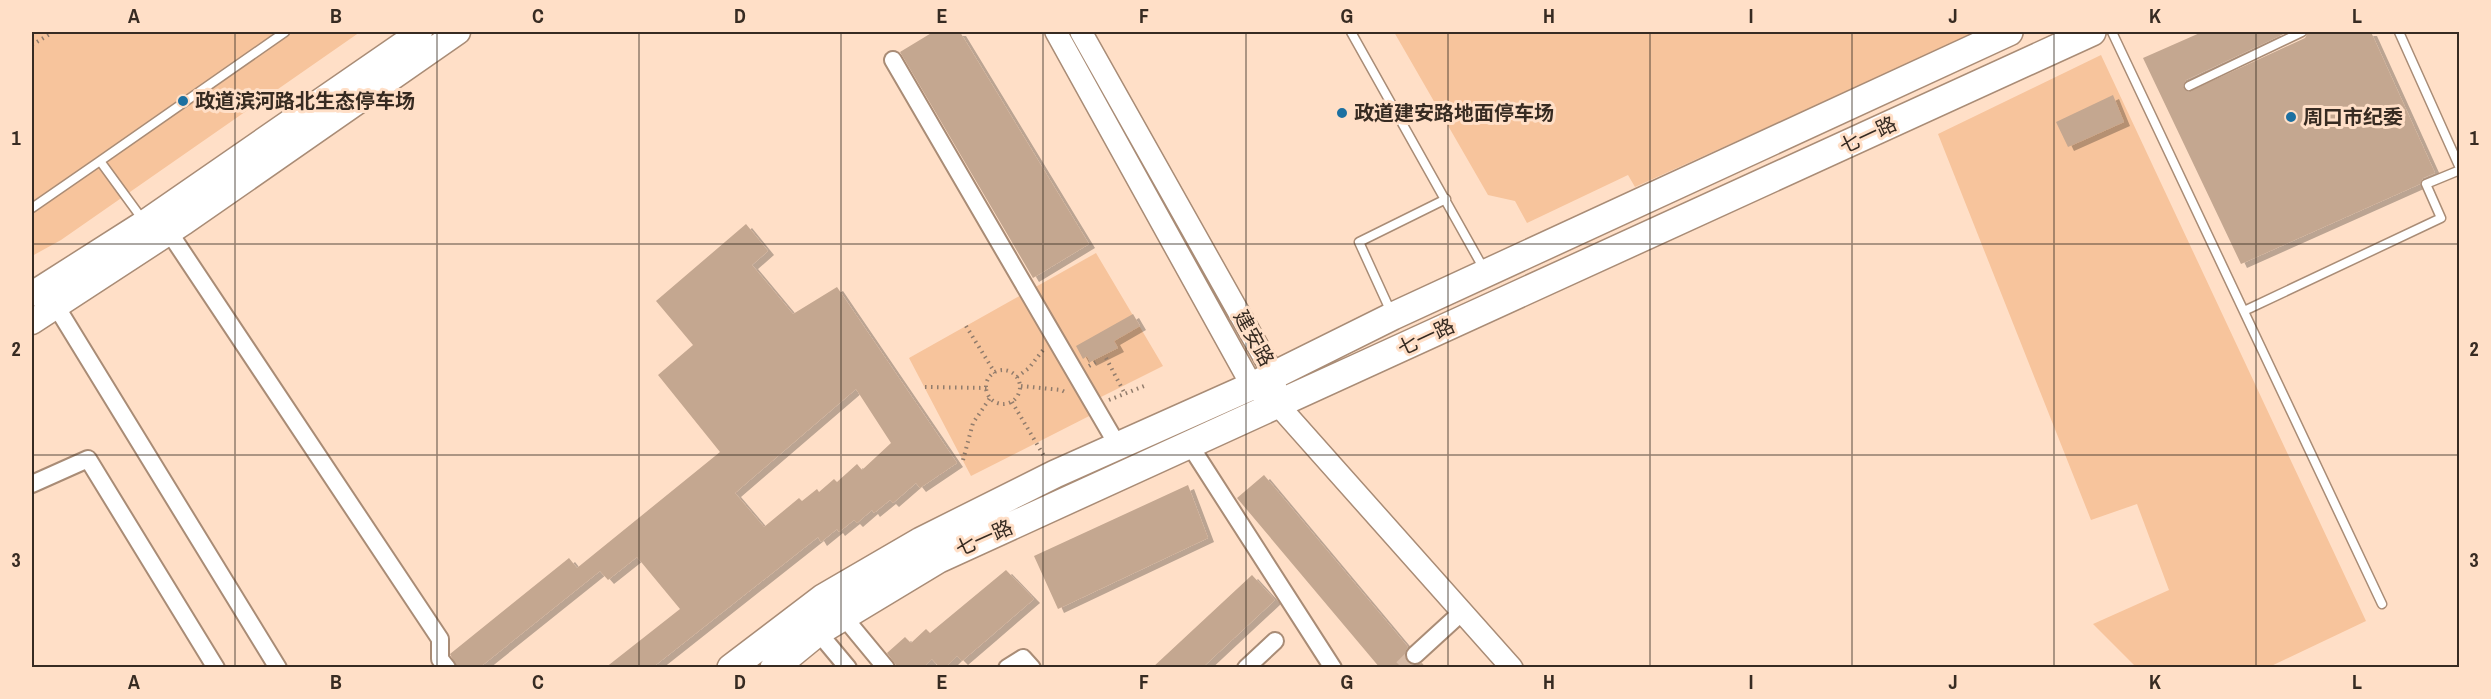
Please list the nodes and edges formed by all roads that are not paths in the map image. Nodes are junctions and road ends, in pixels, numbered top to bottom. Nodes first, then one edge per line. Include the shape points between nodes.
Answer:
1 (285, 32) edge
2 (420, 32) edge
3 (458, 32) edge
4 (1056, 32) edge
5 (1081, 32) edge
6 (1351, 32) edge
7 (2009, 32) edge
8 (2092, 32) edge
9 (2112, 32) edge
10 (2302, 32) edge
11 (2398, 32) edge
12 (893, 60) dead end
13 (2189, 86) dead end
14 (100, 161) junction
15 (2460, 169) edge
16 (1446, 199) junction
17 (32, 208) edge
18 (144, 222) junction
19 (169, 232) junction
20 (1487, 274) junction
21 (32, 294) edge
22 (56, 306) junction
23 (2244, 310) junction
24 (1393, 316) junction
25 (32, 322) edge
26 (1263, 380) junction
27 (1278, 405) junction
28 (1118, 446) junction
29 (1191, 447) dead end
30 (32, 484) edge
31 (2382, 604) dead end
32 (1462, 612) junction
33 (843, 616) junction
34 (818, 632) junction
35 (1275, 641) dead end
36 (1415, 655) tunnel mouth
37 (216, 668) edge
38 (278, 668) edge
39 (447, 668) edge
40 (731, 668) edge
41 (774, 668) edge
42 (848, 668) edge
43 (886, 668) edge
44 (1007, 668) edge
45 (1032, 668) edge
46 (1246, 668) edge
47 (1334, 668) edge
48 (1512, 668) edge

1 - 14 lane
2 - 18 main road
3 - 19 main road
4 - 26 street
5 - 26 street, 建安路
6 - 16 lane
7 - 20 main road, 七一路
8 - 27 main road, 七一路
9 - 23 lane
10 - 13 lane
11 - 15 lane
12 - 28 street
14 - 17 lane
14 - 18 lane
15 - 23 lane via 2426,184 2441,218
16 - 20 lane
16 - 24 lane via 1359,242
18 - 21 main road
19 - 22 main road
19 - 39 street via 440,639 440,659
20 - 24 main road, 七一路
22 - 25 main road
22 - 38 street
23 - 31 lane
24 - 26 main road, 七一路
26 - 27 street, 建安路
26 - 28 main road, 七一路
27 - 32 street
27 - 33 main road, 七一路 via 939,559
28 - 40 main road, 七一路 via 921,541 823,598
29 - 47 street
30 - 37 street via 88,459
32 - 36 street
32 - 48 street
33 - 34 main road, 七一路
33 - 43 street
34 - 41 main road, 七一路
34 - 42 street
35 - 46 street
44 - 45 street via 1023,658

